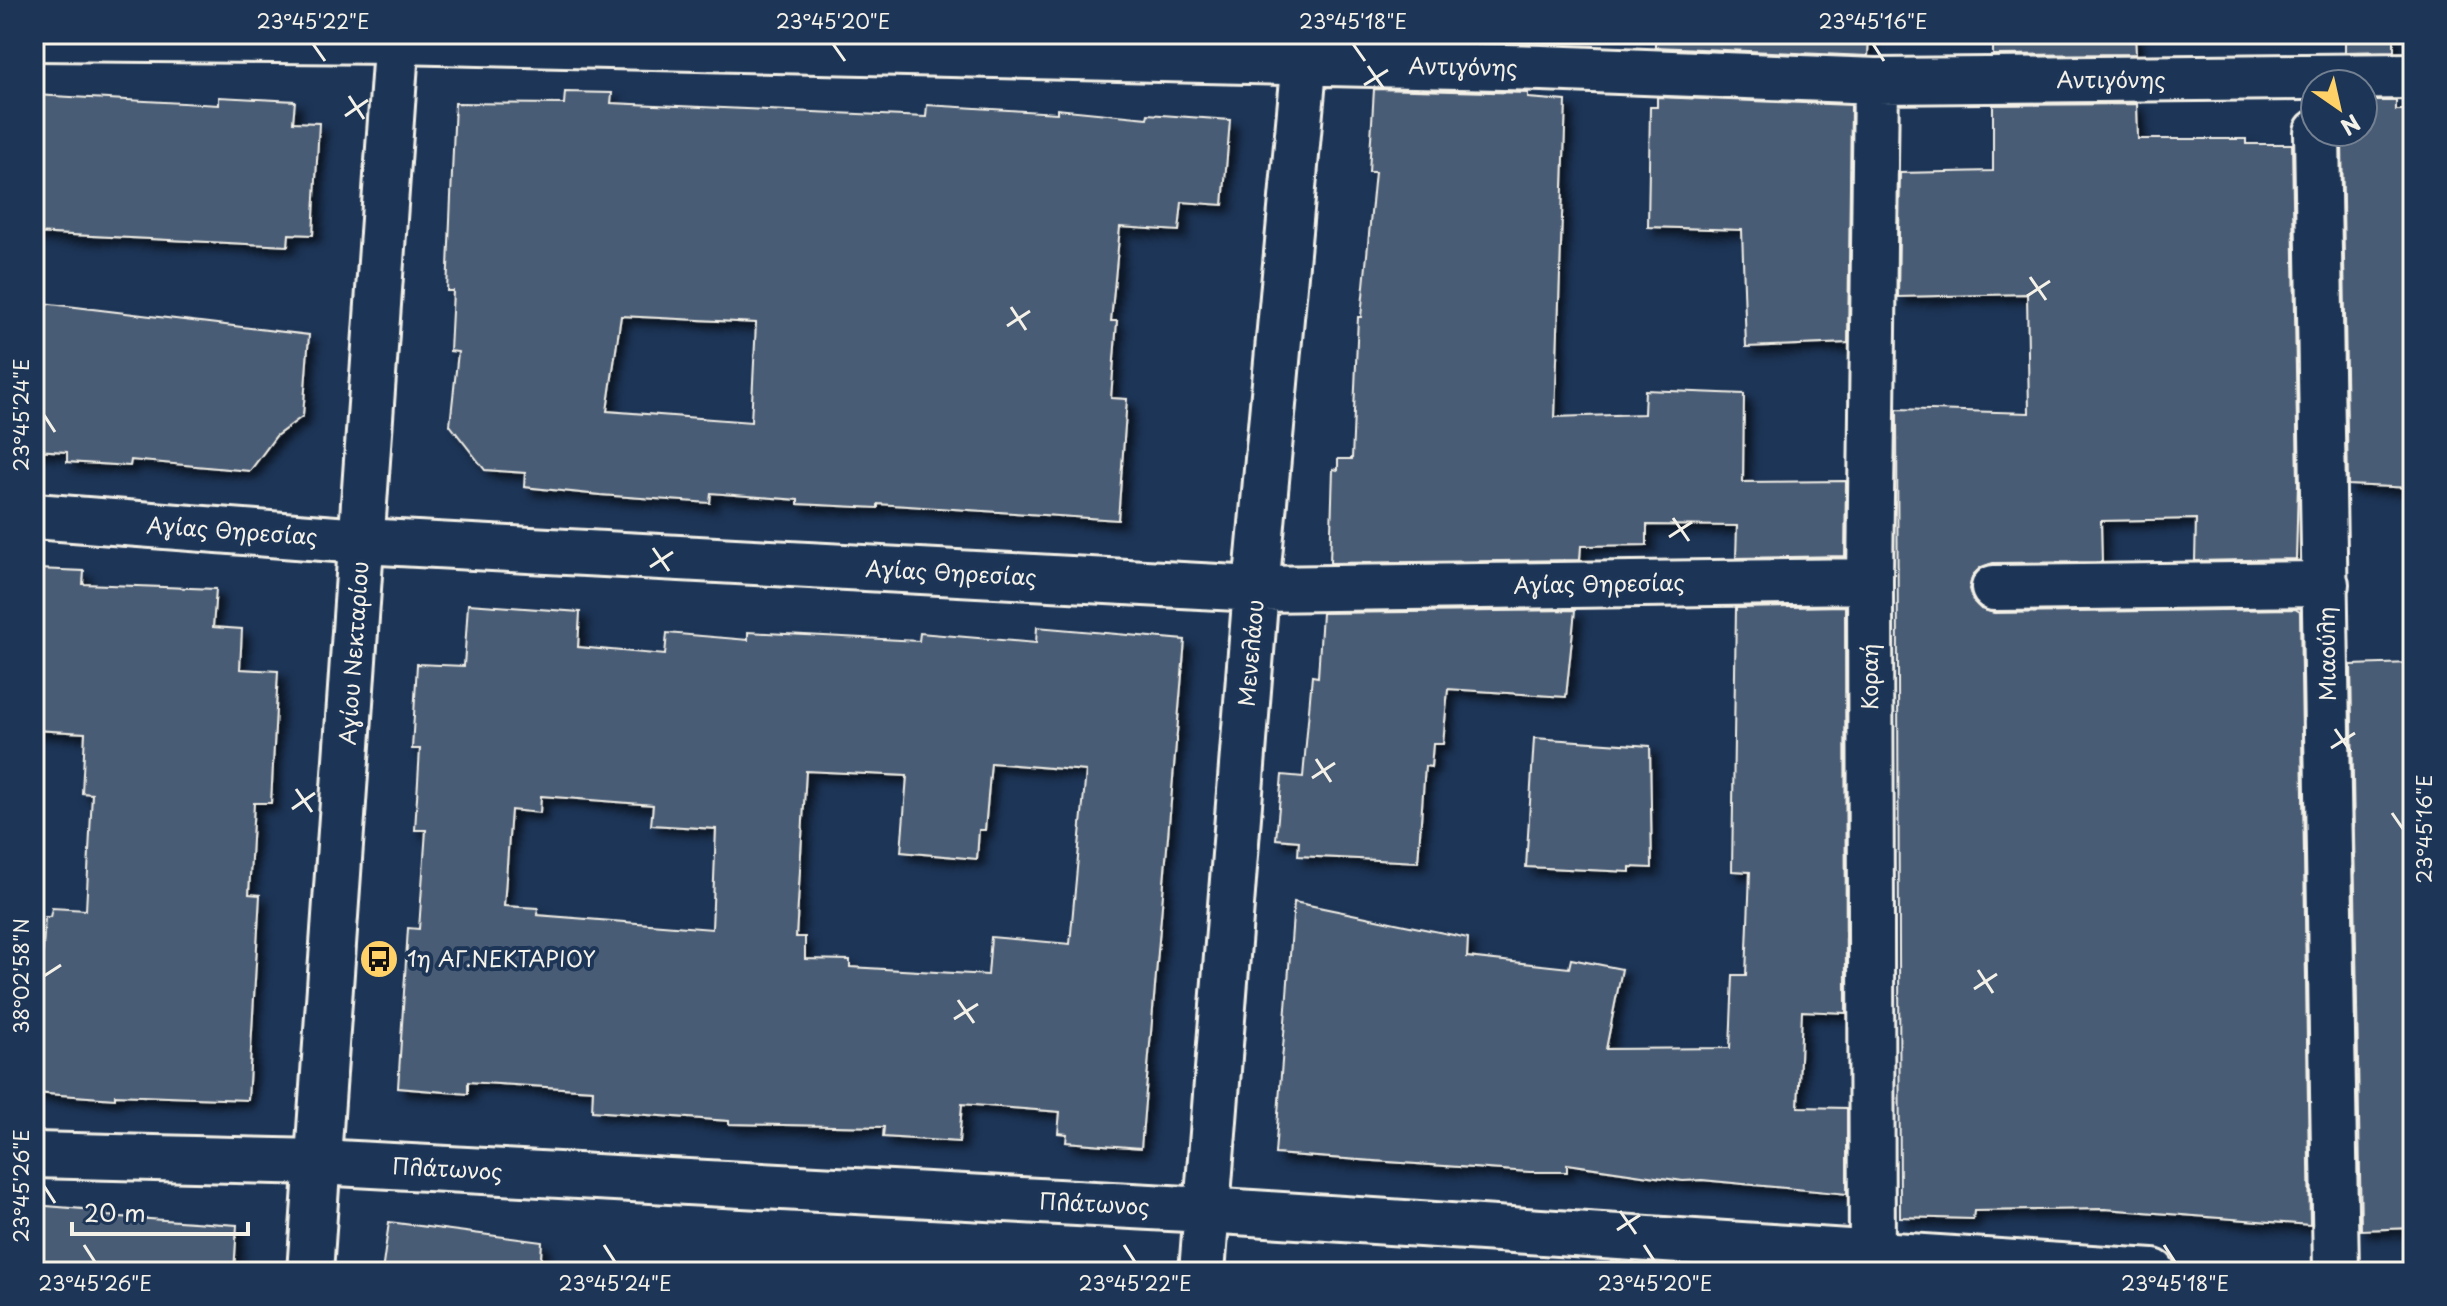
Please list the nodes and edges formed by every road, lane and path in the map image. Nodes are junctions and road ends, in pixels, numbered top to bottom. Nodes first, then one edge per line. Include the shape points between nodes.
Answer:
1 (34, 38) edge
2 (397, 38) edge
3 (1305, 49) edge
4 (2413, 76) edge
5 (2379, 78) edge
6 (1876, 81) junction
7 (2299, 81) edge
8 (2317, 148) edge
9 (34, 516) edge
10 (362, 541) junction
11 (1870, 581) junction
12 (2326, 584) junction
13 (1994, 588) dead end
14 (1256, 589) junction
15 (34, 1155) edge
16 (318, 1162) junction
17 (1206, 1210) junction
18 (1872, 1262) edge
19 (310, 1272) edge
20 (1202, 1272) edge
21 (2153, 1272) edge
22 (2336, 1272) edge

1 - 2 street, Αντιγόνης
2 - 3 street, Αντιγόνης
2 - 10 street, Αγίου Νεκταρίου
3 - 6 street, Αντιγόνης via 1542,68
3 - 14 street, Μενελάου
4 - 5 street, Αντιγόνης
6 - 7 street, Αντιγόνης
6 - 11 street, Κοραή
8 - 12 street, Μιαούλη
9 - 10 street, Αγίας Θηρεσίας
10 - 14 street, Αγίας Θηρεσίας
10 - 16 street, Αγίου Νεκταρίου
11 - 14 street, Αγίας Θηρεσίας
11 - 18 street, Κοραή
12 - 13 street
12 - 22 street, Μιαούλη
14 - 17 street, Μενελάου
15 - 16 street, Πλάτωνος
16 - 17 street, Πλάτωνος
16 - 19 street, Αγίου Νεκταρίου
17 - 18 street, Πλάτωνος
17 - 20 street, Μενελάου
18 - 21 street, Πλάτωνος

